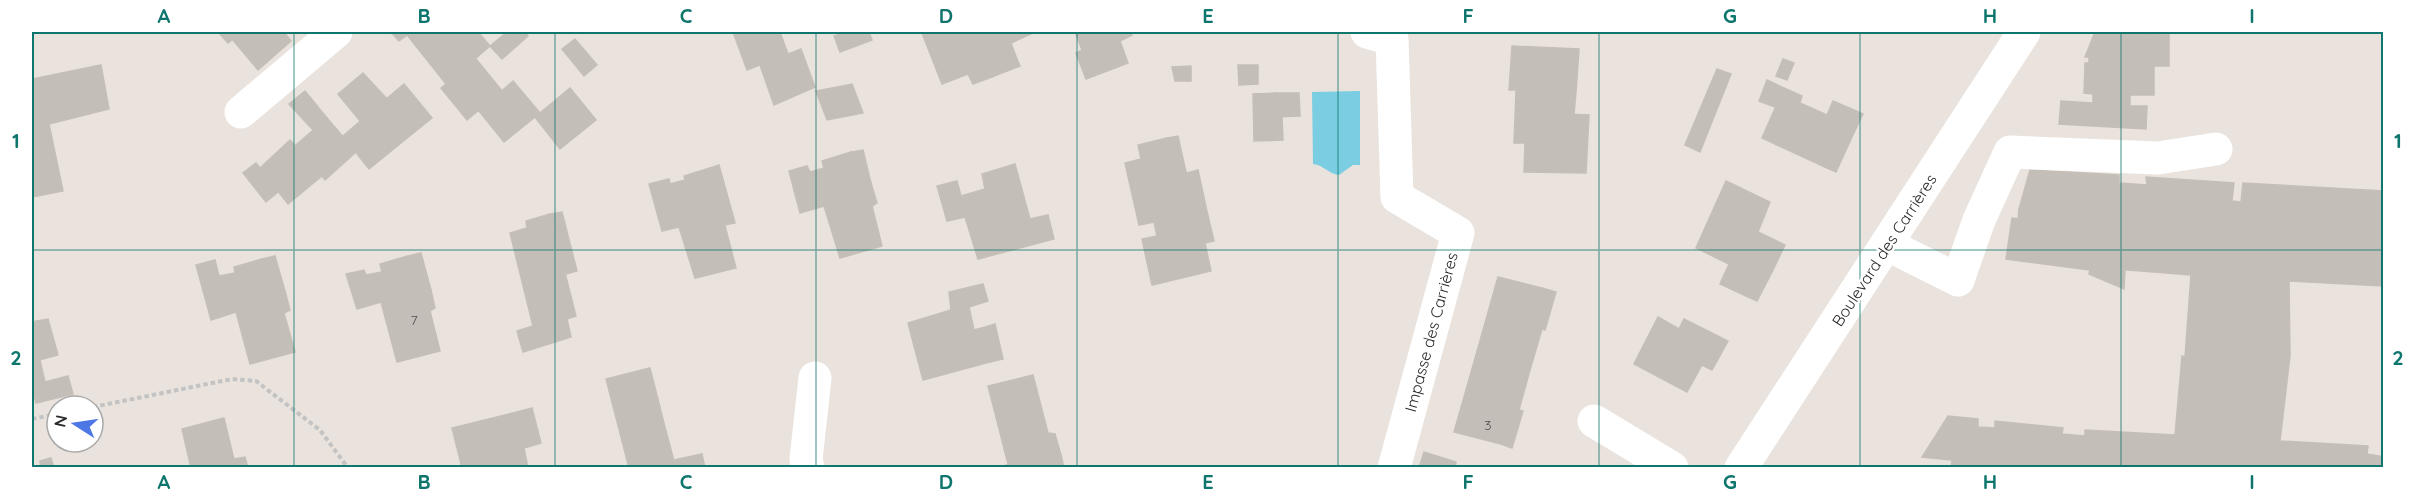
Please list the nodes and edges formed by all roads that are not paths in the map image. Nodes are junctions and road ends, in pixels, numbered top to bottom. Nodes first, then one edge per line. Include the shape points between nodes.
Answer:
1 (336, 32) edge
2 (1367, 32) edge
3 (2024, 32) edge
4 (241, 112) dead end
5 (2216, 149) dead end
6 (1888, 245) junction
7 (815, 378) dead end
8 (1594, 421) dead end
9 (808, 468) edge
10 (1394, 468) edge
11 (1672, 468) edge
12 (1741, 468) edge

1 - 4 street
2 - 10 street, Impasse des Carrières via 1392,39 1397,197 1458,233
3 - 6 street, Boulevard des Carrières
5 - 6 street via 2158,158 2010,152 1979,220 1958,280
6 - 12 street, Boulevard des Carrières
7 - 9 street
8 - 11 street

